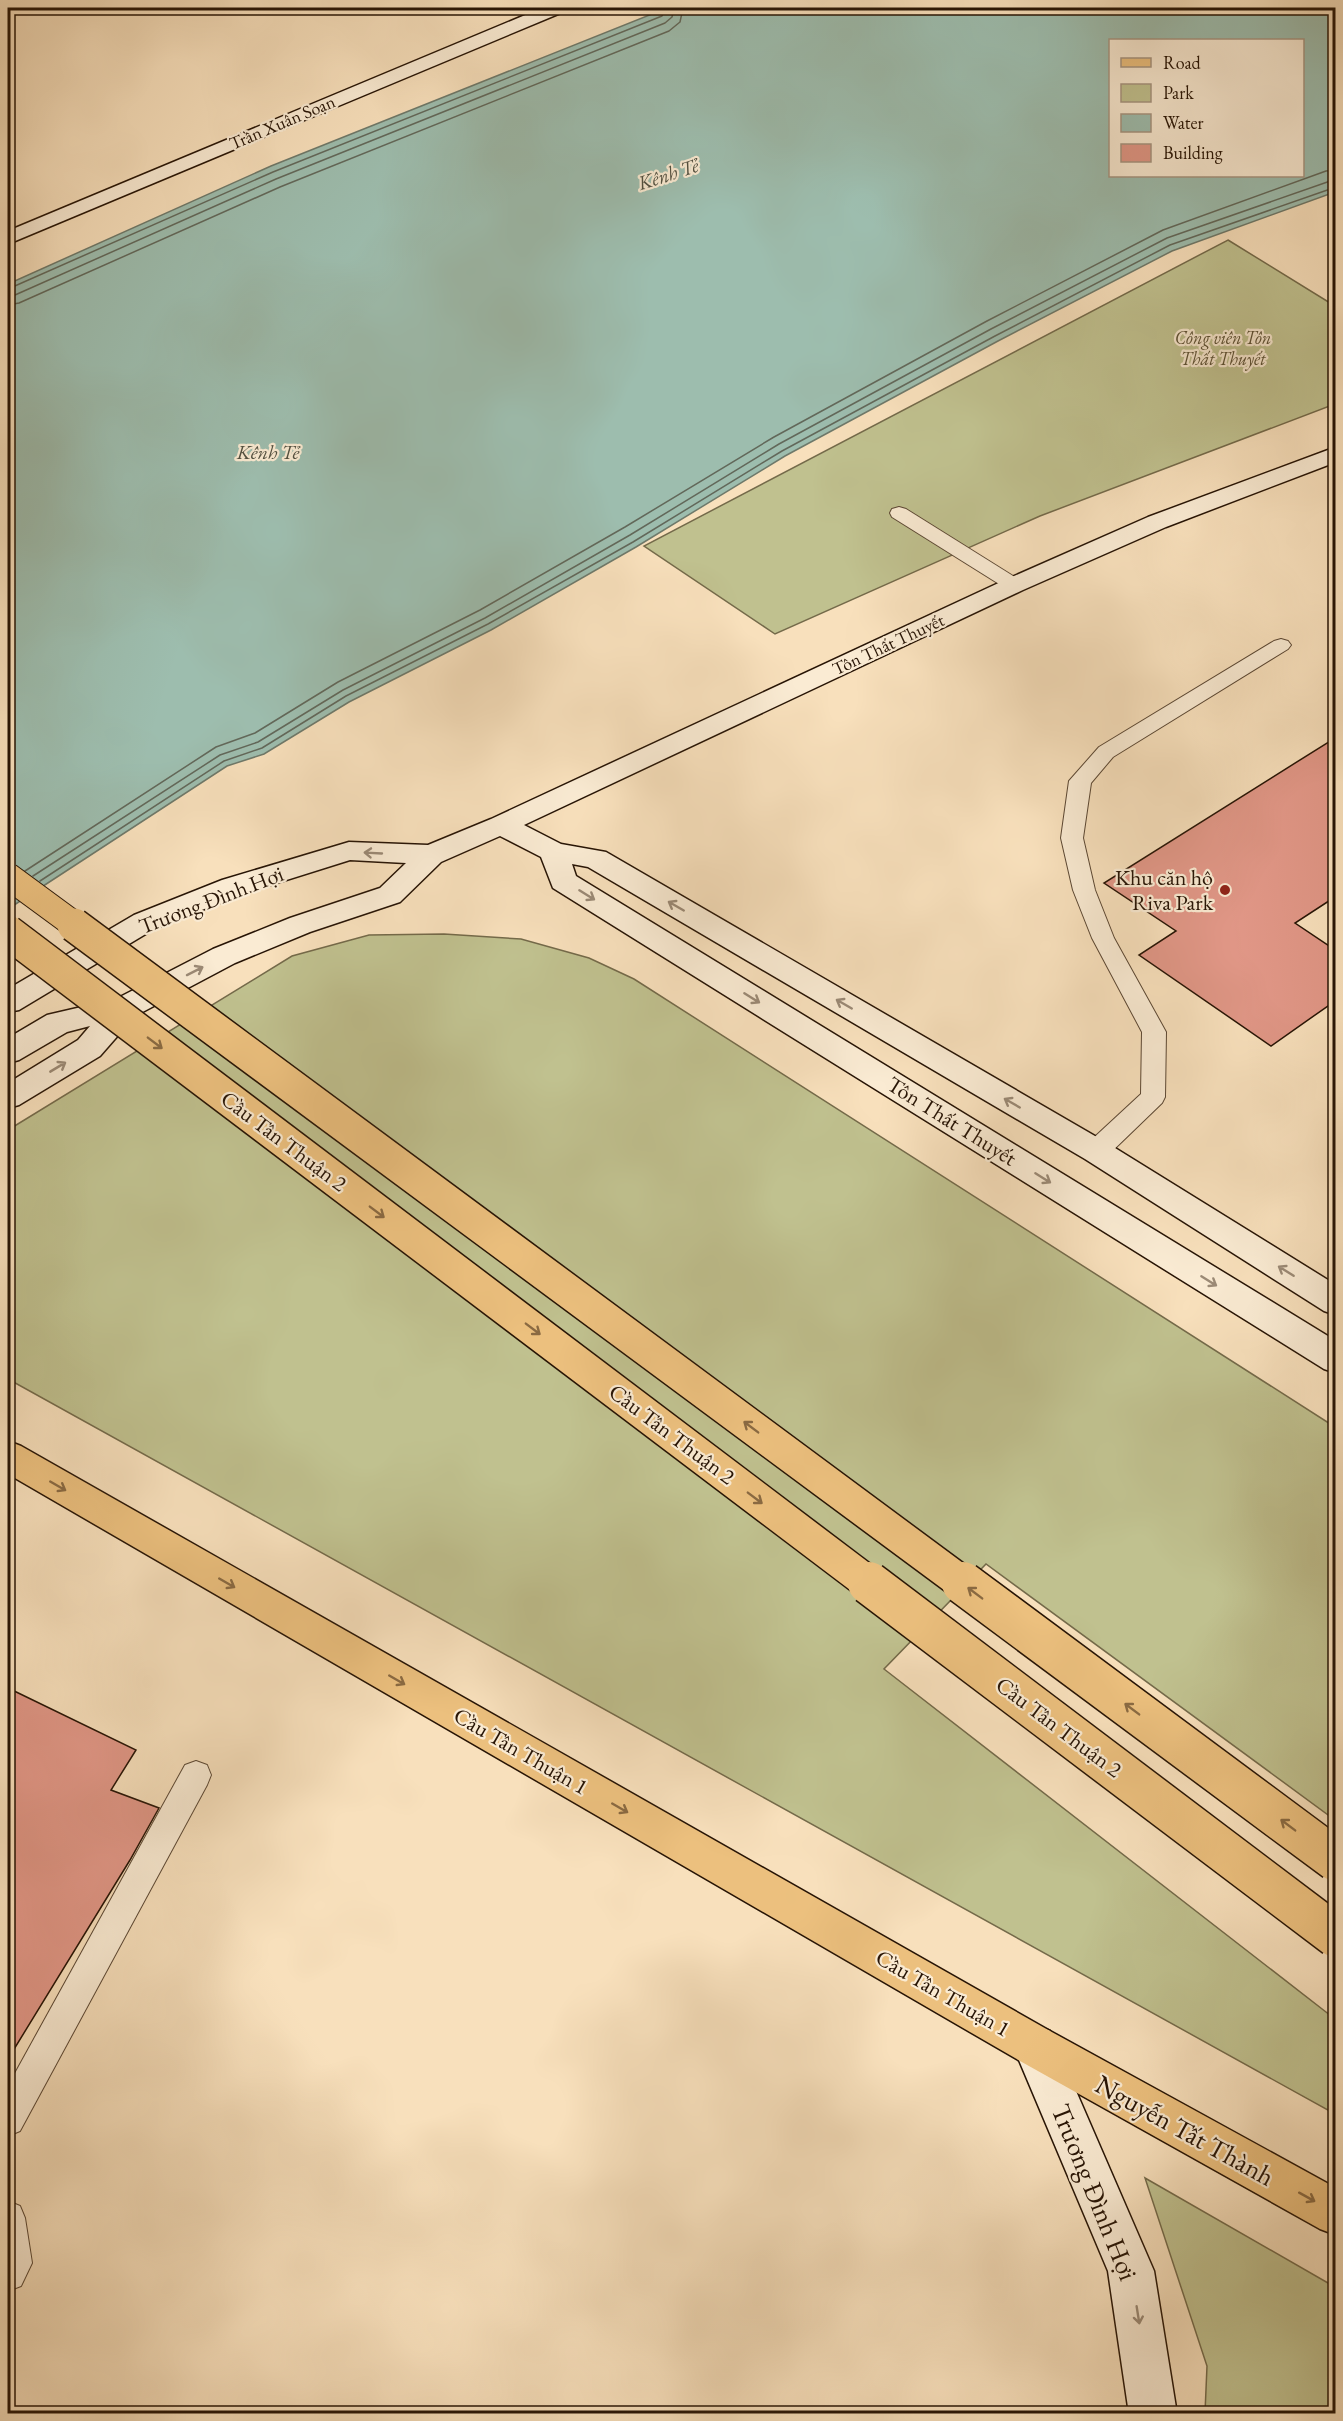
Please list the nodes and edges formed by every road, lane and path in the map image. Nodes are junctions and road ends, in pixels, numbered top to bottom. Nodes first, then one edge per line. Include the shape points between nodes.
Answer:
1 (557, 8) edge
2 (8, 238) edge
3 (1335, 454) edge
4 (898, 513) dead end
5 (1014, 585) junction
6 (1281, 645) dead end
7 (501, 825) junction
8 (554, 852) junction
9 (431, 855) junction
10 (8, 876) edge
11 (8, 932) edge
12 (8, 1002) edge
13 (124, 1008) junction
14 (8, 1052) edge
15 (8, 1097) edge
16 (1096, 1152) junction
17 (1335, 1302) edge
18 (1335, 1359) edge
19 (8, 1456) edge
20 (196, 1775) dead end
21 (1335, 1860) edge
22 (1335, 1936) edge
23 (1035, 2046) junction
24 (8, 2119) edge
25 (1335, 2213) edge
26 (8, 2218) edge
27 (8, 2273) edge
28 (1154, 2414) edge

1 - 2 main road, Trần Xuân Soạn
3 - 5 main road, Tôn Thất Thuyết via 1157,522
4 - 5 lane
5 - 7 main road, Tôn Thất Thuyết
6 - 16 lane via 1106,752 1080,782 1072,838 1084,890 1103,938 1154,1032 1153,1097
7 - 8 main road, Tôn Thất Thuyết
7 - 9 main road, Trương Đình Hợi
16 -> 8 main road, Tôn Thất Thuyết via 597,859
8 -> 18 main road, Tôn Thất Thuyết via 563,880
9 -> 12 main road, Trương Đình Hợi via 350,851 232,888 144,922
13 -> 9 main road, Trương Đình Hợi via 224,956 300,925 390,896
21 -> 10 main road, bridge
11 -> 22 main road, Cầu Tân Thuận 2, bridge
13 - 14 main road, Trương Đình Hợi via 58,1023
15 -> 13 main road, Trương Đình Hợi via 89,1048
17 -> 16 main road, Tôn Thất Thuyết
19 -> 23 main road, Cầu Tân Thuận 1
20 - 24 lane
23 -> 25 main road, Nguyễn Tất Thành
23 -> 28 main road, Trương Đình Hợi via 1131,2271
26 - 27 lane via 14,2263

